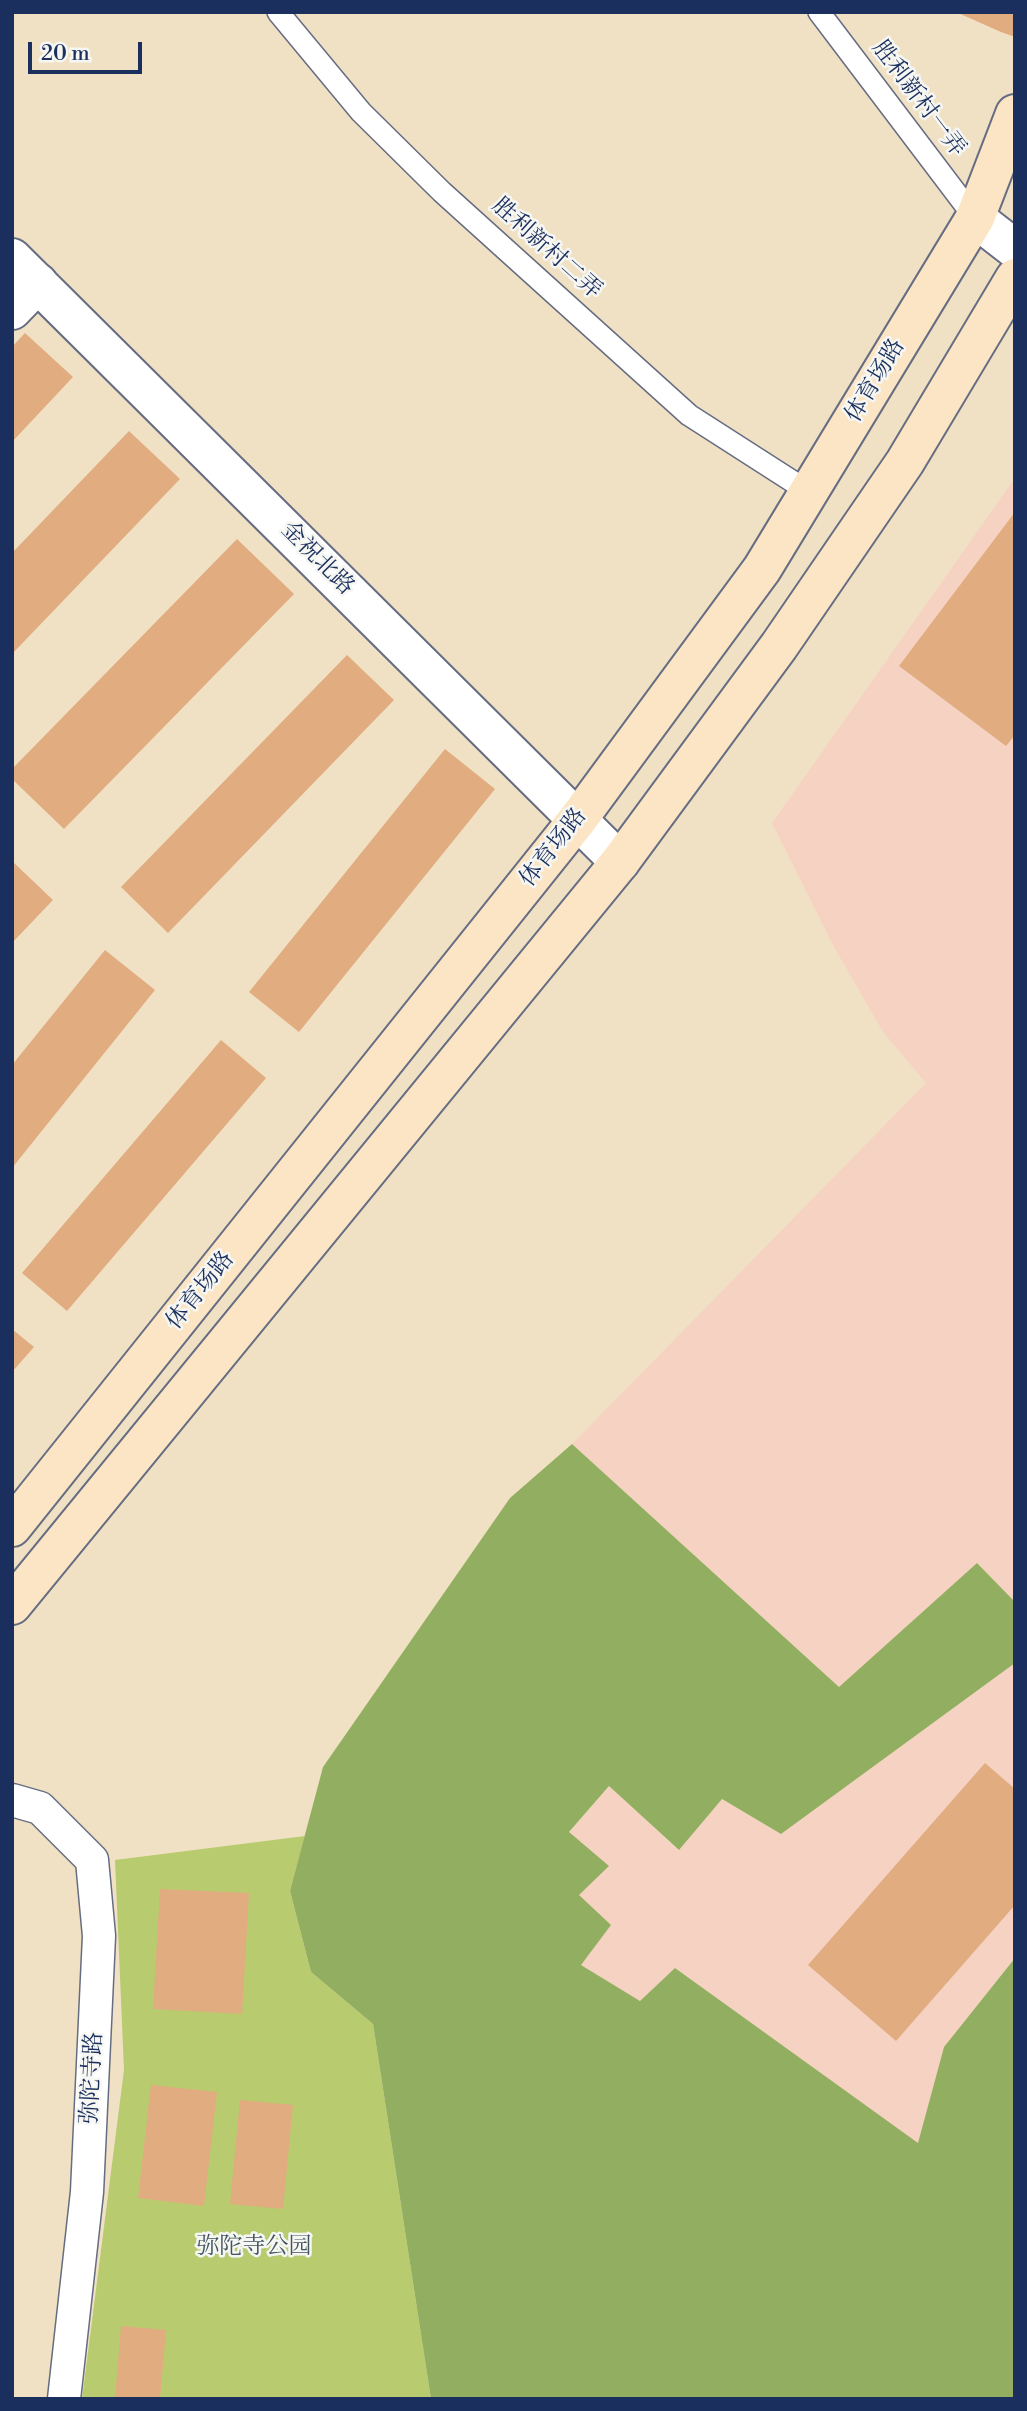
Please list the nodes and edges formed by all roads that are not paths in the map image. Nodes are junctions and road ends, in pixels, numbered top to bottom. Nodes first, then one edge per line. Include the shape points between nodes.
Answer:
1 (278, 12) edge
2 (819, 12) edge
3 (1015, 114) edge
4 (975, 218) junction
5 (1015, 249) edge
6 (25, 270) edge
7 (1015, 278) edge
8 (12, 310) edge
9 (809, 492) junction
10 (578, 819) junction
11 (620, 862) junction
12 (12, 1527) edge
13 (12, 1605) edge
14 (12, 1800) edge
15 (64, 2399) edge

1 - 9 lane, 胜利新村二弄 via 361,112 442,192 689,415
2 - 4 lane, 胜利新村一弄
3 - 4 main road, 体育场路
4 - 5 street
4 - 9 main road, 体育场路
6 - 8 street
6 - 10 street, 金祝北路
7 - 11 main road via 905,462 779,646
9 - 10 main road, 体育场路 via 762,569
10 - 11 street, 金祝北路
10 - 12 main road, 体育场路
11 - 13 main road
14 - 15 street, 弥陀寺路 via 40,1808 92,1860 99,1936 87,2192

